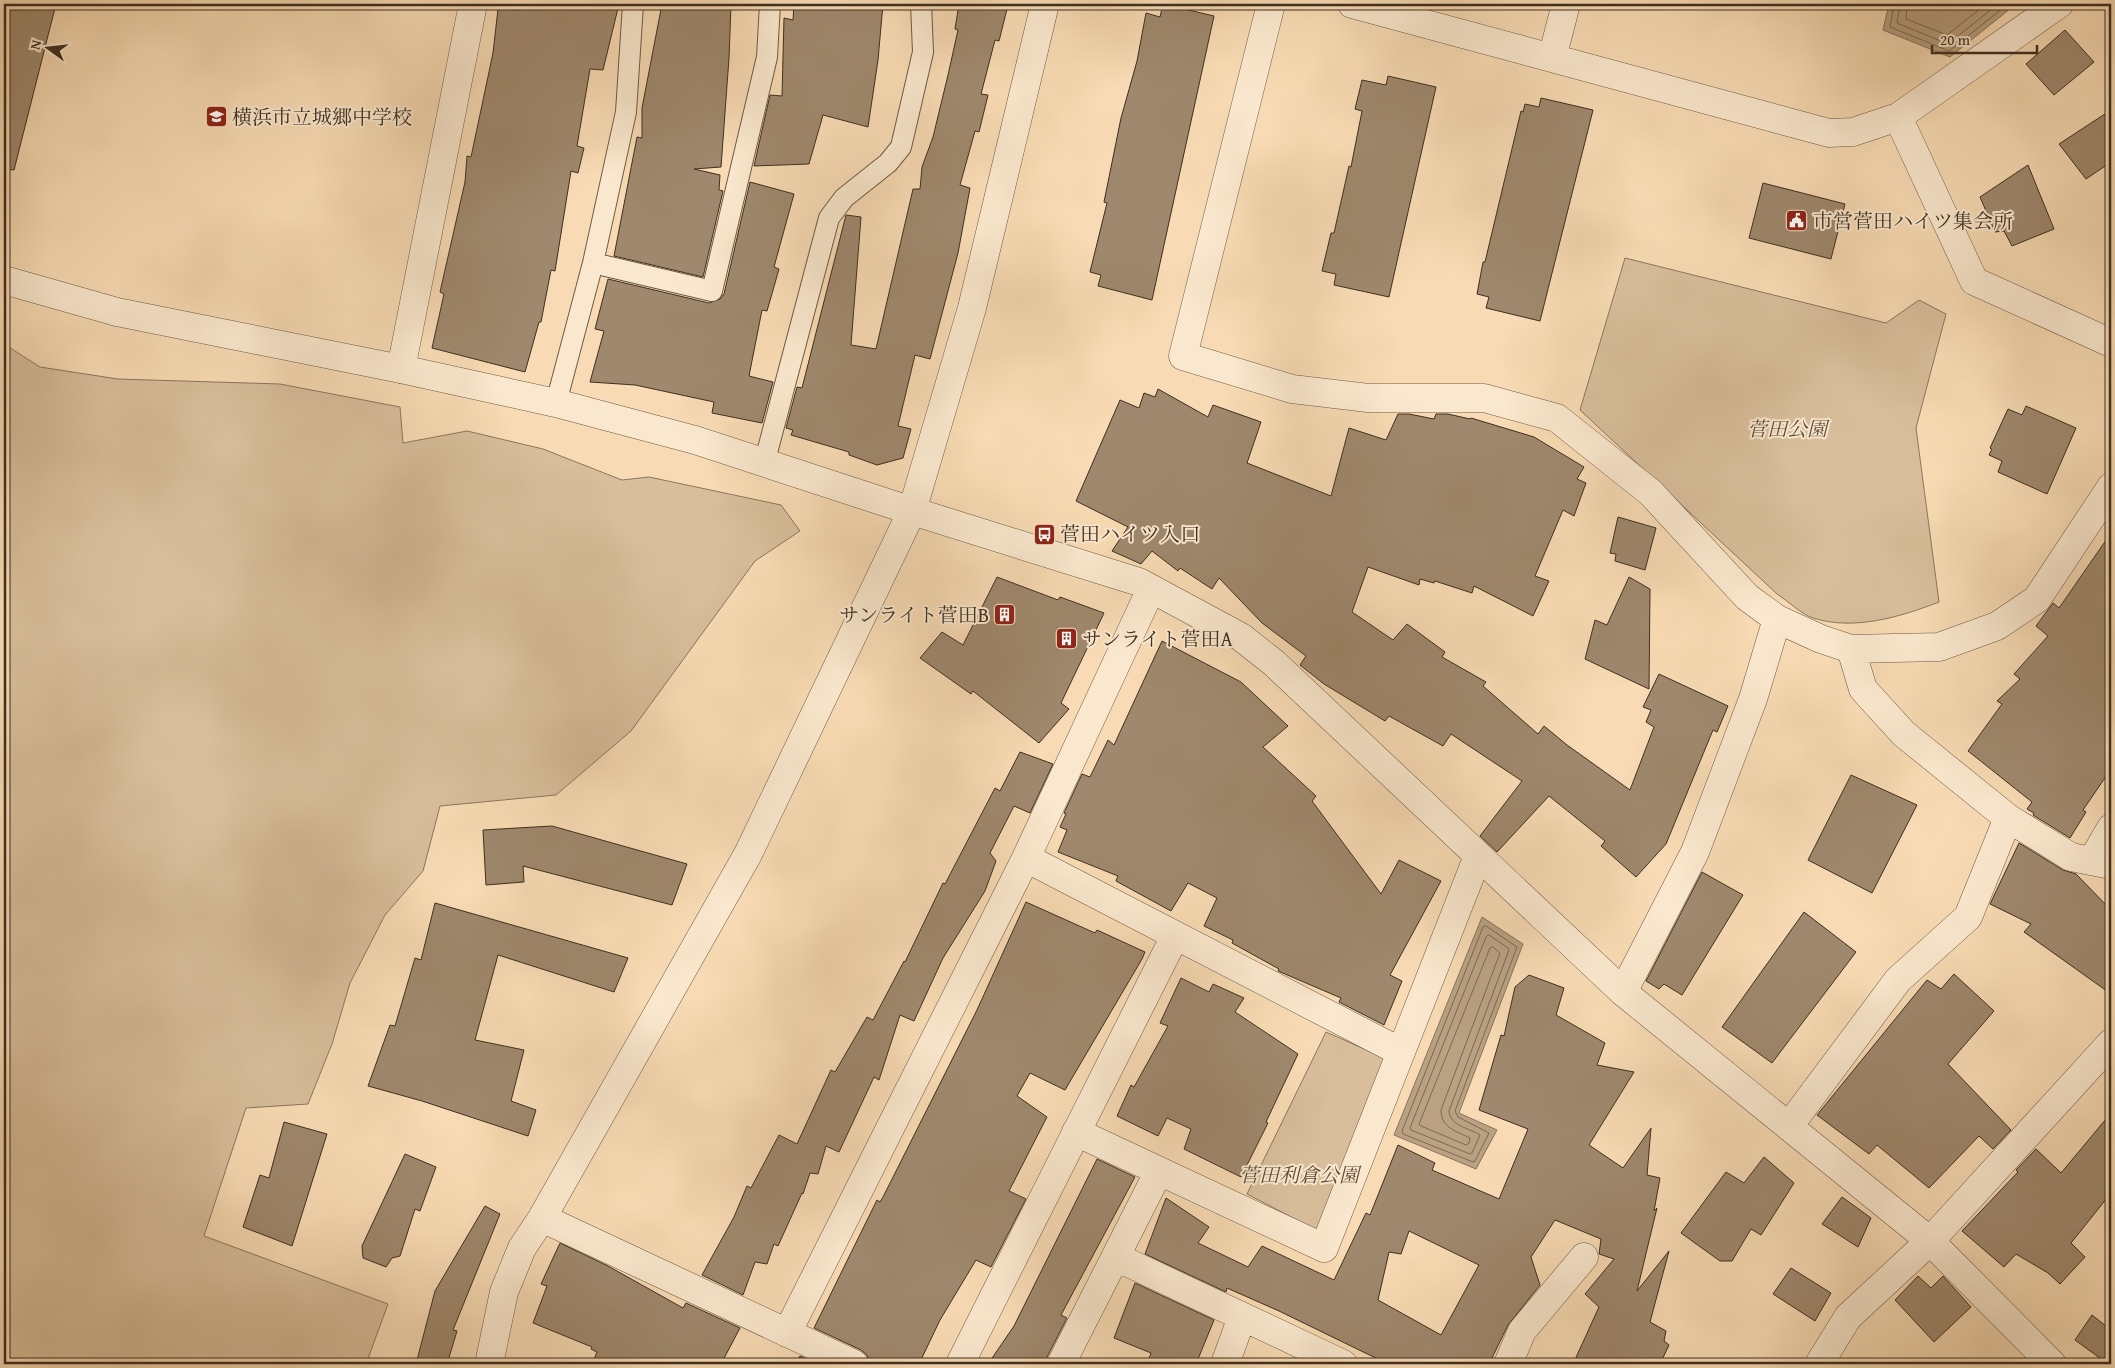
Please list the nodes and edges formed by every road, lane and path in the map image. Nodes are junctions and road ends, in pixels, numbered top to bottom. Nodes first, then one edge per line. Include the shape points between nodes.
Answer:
1 (474, 4) edge
2 (634, 4) edge
3 (770, 4) edge
4 (921, 4) edge
5 (1045, 4) edge
6 (1271, 4) edge
7 (1352, 4) edge
8 (1566, 4) edge
9 (2059, 4) edge
10 (1552, 58) junction
11 (1898, 117) junction
12 (593, 263) junction
13 (4, 280) edge
14 (2111, 344) edge
15 (401, 369) junction
16 (556, 403) junction
17 (764, 464) junction
18 (2111, 487) edge
19 (912, 512) junction
20 (1152, 589) junction
21 (1777, 619) junction
22 (1851, 649) junction
23 (2008, 818) junction
24 (2111, 828) edge
25 (1478, 856) junction
26 (1026, 858) junction
27 (2102, 863) edge
28 (1175, 936) junction
29 (1623, 992) junction
30 (2111, 1043) edge
31 (1401, 1052) junction
32 (1789, 1126) junction
33 (1076, 1132) junction
34 (1159, 1171) junction
35 (542, 1218) junction
36 (1930, 1241) junction
37 (1584, 1256) dead end
38 (1116, 1258) junction
39 (1242, 1316) junction
40 (787, 1333) junction
41 (492, 1363) edge
42 (854, 1364) edge
43 (960, 1364) edge
44 (1061, 1364) edge
45 (1225, 1364) edge
46 (1343, 1364) edge
47 (1508, 1364) edge
48 (1820, 1364) edge
49 (2052, 1364) edge

1 - 15 street
2 - 12 lane via 626,112
3 - 12 lane via 767,57 712,291
4 - 17 lane via 923,52 901,148 888,163 844,198 829,218
5 - 19 street via 972,308
6 - 21 street via 1183,356 1292,389 1368,398 1484,398 1556,418 1651,493 1747,596
7 - 10 street
8 - 10 street
9 - 11 street
10 - 11 street via 1829,133 1853,132
11 - 14 street via 1974,281
12 - 16 lane
13 - 15 street via 117,312
15 - 16 street
16 - 17 street via 695,440
17 - 19 street
18 - 22 street via 2037,598 1997,626 1939,647
19 - 20 street via 1139,582
19 - 35 street via 748,854
20 - 25 street via 1241,637 1267,658
20 - 26 street
21 - 22 street via 1821,640
21 - 29 street via 1753,699 1695,852
22 - 23 street via 1863,689 1904,734
23 - 27 street via 2071,856
23 - 32 street via 1968,917 1898,980
24 - 27 street
25 - 29 street
25 - 31 street
26 - 28 street
26 - 40 street
28 - 31 street
28 - 33 street
29 - 32 street
30 - 36 street
31 - 34 street via 1324,1248
32 - 36 street
33 - 34 street
33 - 43 street
34 - 38 street
35 - 40 street
35 - 41 street via 522,1248 504,1292
36 - 48 street via 1848,1317
36 - 49 street
37 - 47 street via 1522,1331
38 - 39 street
38 - 44 street
39 - 45 street
39 - 46 street
40 - 42 street

